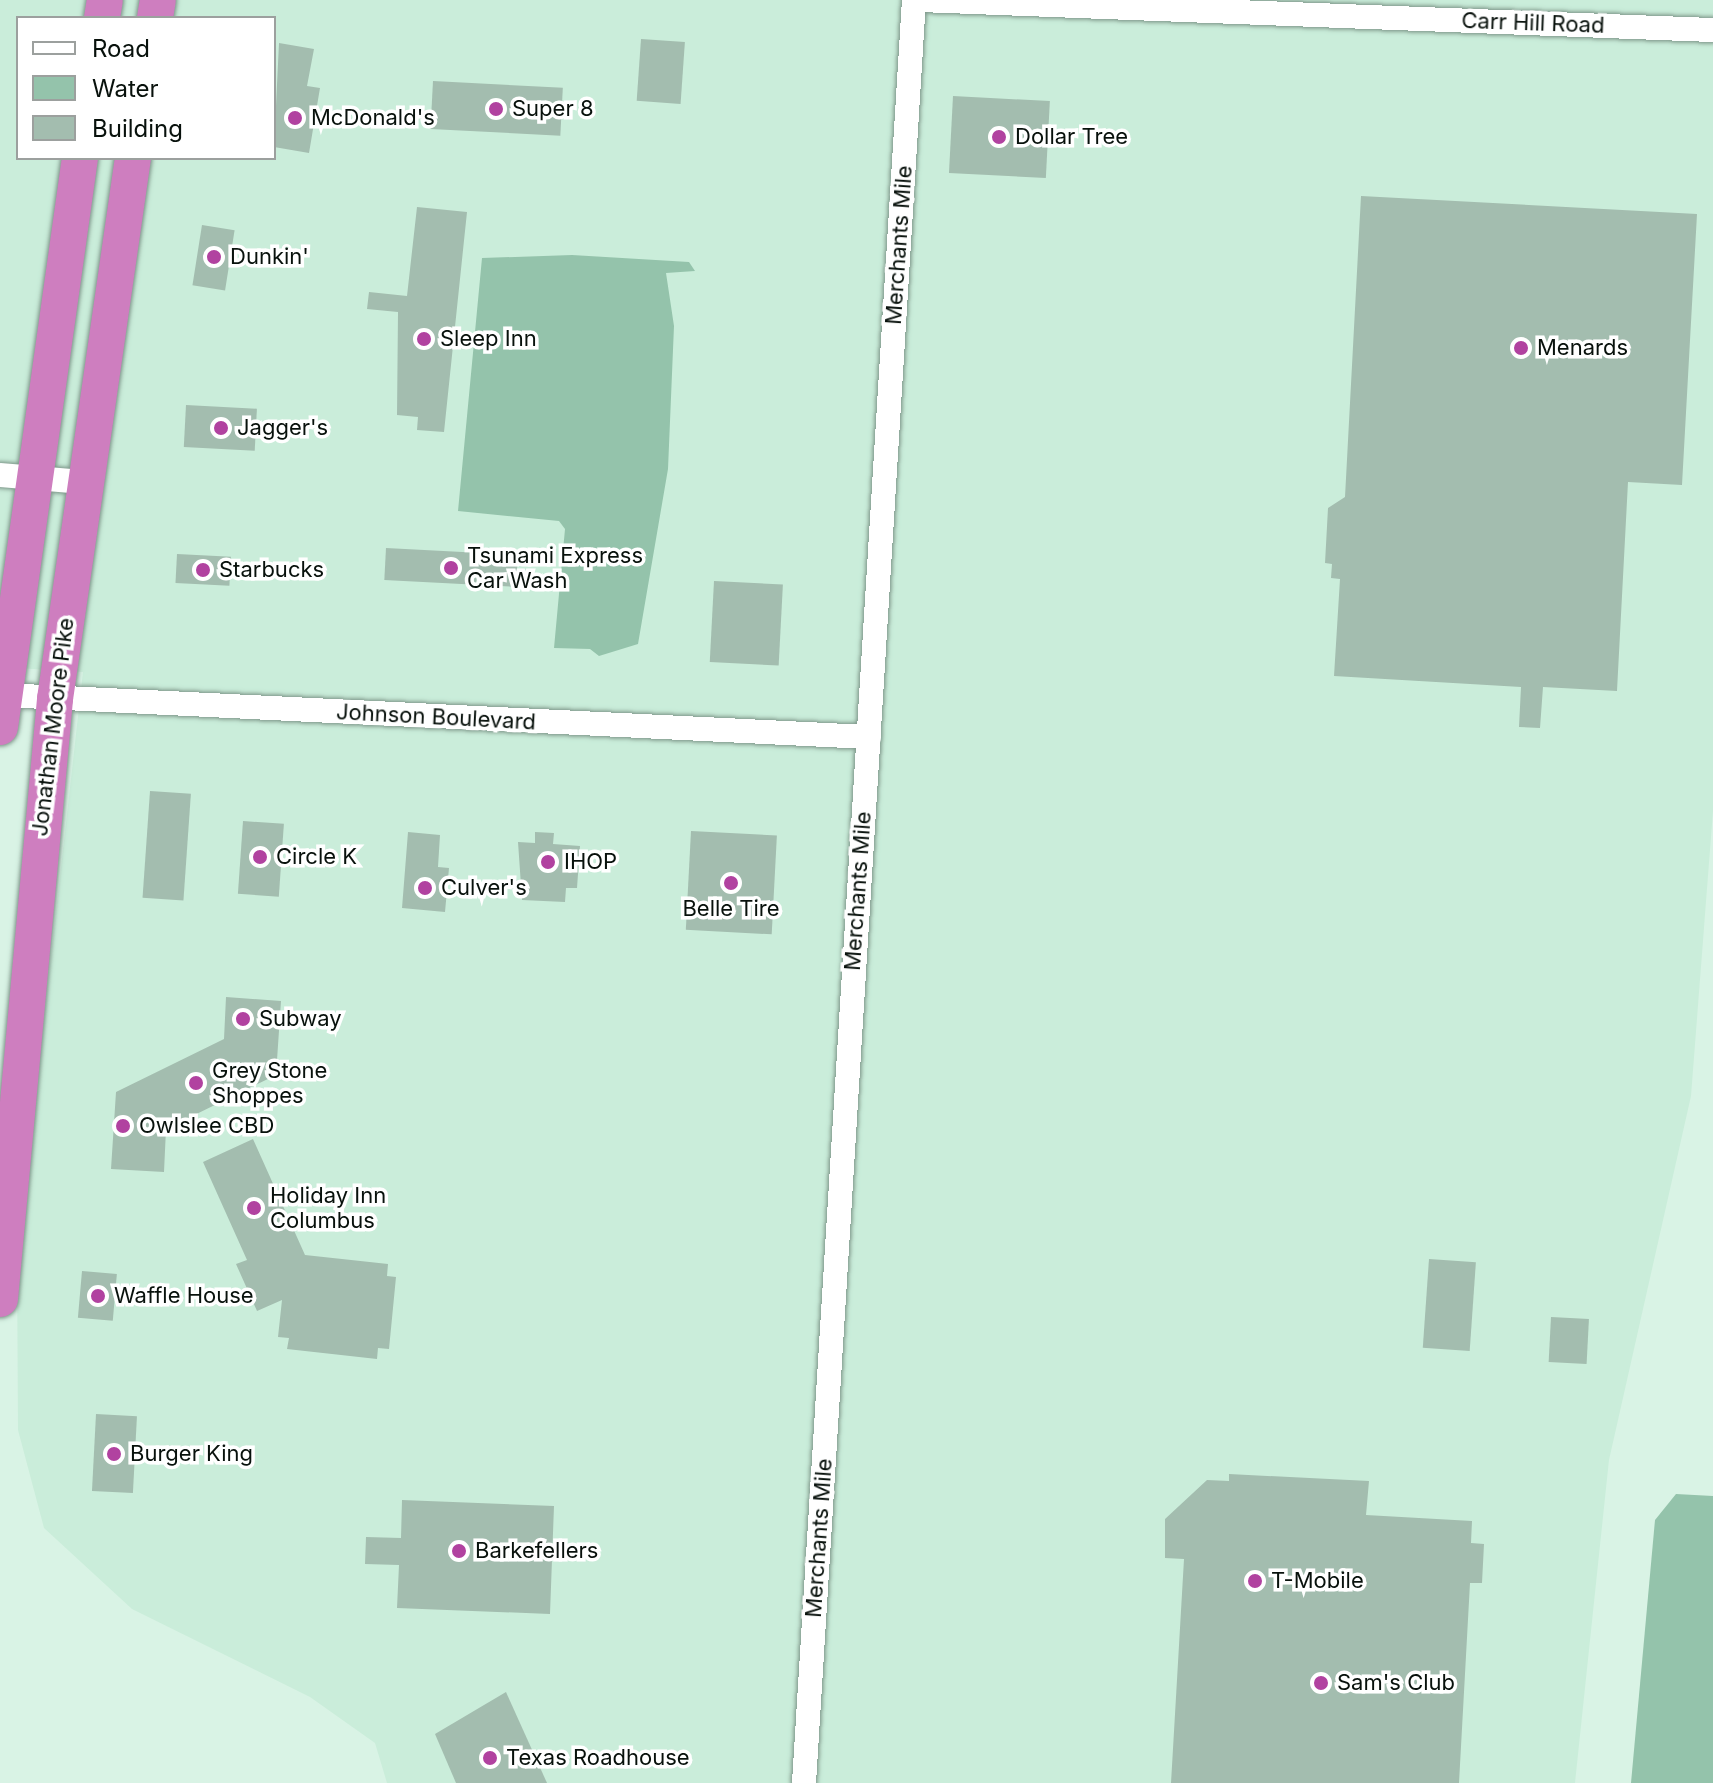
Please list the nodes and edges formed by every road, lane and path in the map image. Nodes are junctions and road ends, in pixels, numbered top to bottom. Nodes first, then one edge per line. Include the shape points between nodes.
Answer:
1 (917, 0) edge
2 (1713, 30) edge
3 (80, 160) edge
4 (133, 160) edge
5 (16, 476) edge
6 (83, 482) junction
7 (55, 699) junction
8 (2, 711) edge
9 (869, 737) junction
10 (0, 1299) edge
11 (804, 1783) edge

1 - 2 street, Carr Hill Road
1 - 9 street, Merchants Mile
3 - 5 highway
4 - 6 highway, Jonathan Moore Pike
5 - 6 street
5 - 8 highway
6 - 7 highway, Jonathan Moore Pike
7 - 8 street, Johnson Boulevard
7 - 9 street, Johnson Boulevard
7 - 10 highway, Jonathan Moore Pike
9 - 11 street, Merchants Mile

